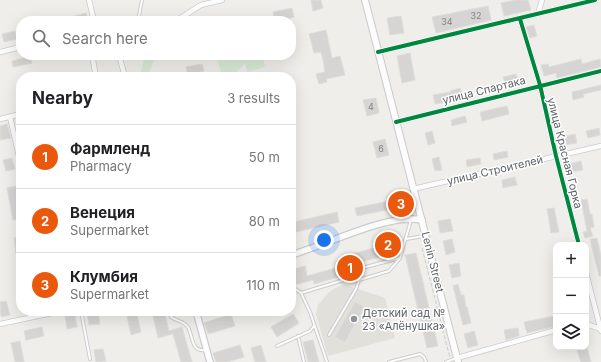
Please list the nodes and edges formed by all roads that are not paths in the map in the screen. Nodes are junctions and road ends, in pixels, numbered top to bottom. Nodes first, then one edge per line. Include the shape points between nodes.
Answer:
1 (89, 0) edge
2 (142, 0) edge
3 (200, 0) edge
4 (222, 0) edge
5 (366, 0) edge
6 (542, 0) edge
7 (595, 0) edge
8 (201, 5) junction
9 (538, 14) junction
10 (93, 16) edge
11 (139, 16) edge
12 (184, 16) edge
13 (520, 19) junction
14 (16, 48) edge
15 (0, 52) edge
16 (378, 52) junction
17 (93, 60) edge
18 (120, 60) edge
19 (601, 71) edge
20 (95, 72) edge
21 (124, 72) edge
22 (540, 85) junction
23 (16, 115) edge
24 (10, 117) junction
25 (0, 119) edge
26 (396, 122) junction
27 (16, 143) edge
28 (601, 146) edge
29 (556, 156) junction
30 (413, 189) junction
31 (411, 218) junction
32 (422, 220) junction
33 (426, 236) junction
34 (406, 239) junction
35 (578, 242) edge
36 (296, 254) edge
37 (400, 258) junction
38 (357, 276) junction
39 (587, 278) edge
40 (359, 280) junction
41 (296, 290) edge
42 (301, 292) junction
43 (36, 316) edge
44 (82, 316) edge
45 (171, 316) edge
46 (197, 316) edge
47 (0, 324) edge
48 (589, 325) edge
49 (314, 326) junction
50 (601, 330) edge
51 (553, 331) edge
52 (329, 335) dead end
53 (298, 336) junction
54 (276, 346) dead end
55 (206, 350) junction
56 (90, 359) dead end
57 (457, 360) edge
58 (210, 362) edge
59 (304, 362) edge
60 (328, 362) edge
61 (389, 362) edge
62 (426, 362) edge
63 (446, 362) edge

1 - 10 street
2 - 11 lane
3 - 8 street
4 - 8 street
5 - 16 main road, Lenin Street
6 - 9 street
7 - 9 street
8 - 12 street
9 - 13 street
13 - 16 street
13 - 22 street, улица Красная Горка
14 - 15 street
16 - 26 main road, Lenin Street
17 - 20 street
18 - 21 street
19 - 22 street, улица Спартака
22 - 26 street, улица Спартака
22 - 29 street, улица Красная Горка
23 - 24 street
24 - 25 street
24 - 27 street
26 - 30 main road, Lenin Street
28 - 29 street, улица Строителей
29 - 30 street, улица Строителей
29 - 35 street, улица Красная Горка
30 - 32 main road, Lenin Street
31 - 32 street
31 - 34 lane
31 - 36 street via 357,231
32 - 33 main road, Lenin Street
33 - 34 lane
33 - 57 main road, Lenin Street
34 - 37 lane
37 - 38 lane via 362,268
37 - 40 lane via 390,271
38 - 40 lane
38 - 42 lane
39 - 50 street
40 - 52 lane
41 - 42 lane
42 - 49 lane
43 - 47 street
44 - 56 lane
45 - 55 lane via 188,327 197,349
46 - 55 street
48 - 50 street
49 - 53 lane via 310,331
49 - 60 lane
51 - 57 street
53 - 54 lane
53 - 59 lane
55 - 58 street
57 - 63 lane
61 - 62 lane via 420,354

